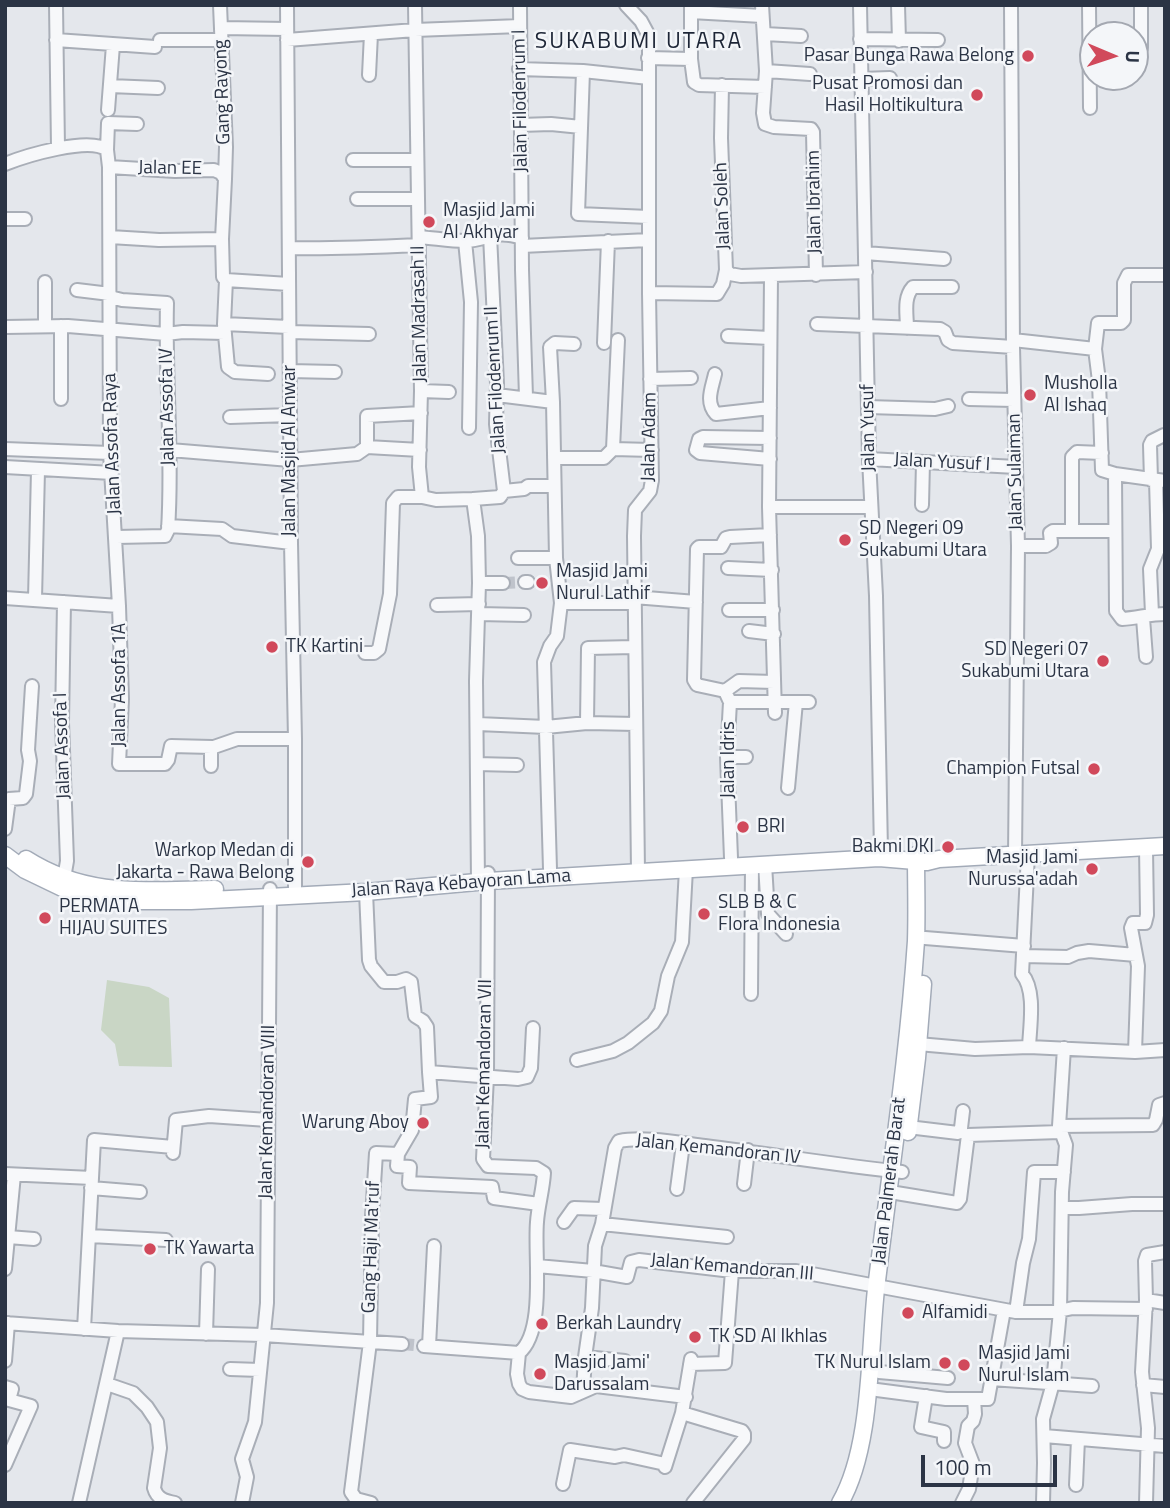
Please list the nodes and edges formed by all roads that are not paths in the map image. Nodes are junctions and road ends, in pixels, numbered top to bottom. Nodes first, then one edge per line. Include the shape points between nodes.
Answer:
1 (56, 5) edge
2 (220, 5) edge
3 (287, 5) edge
4 (415, 5) edge
5 (520, 5) edge
6 (626, 5) edge
7 (860, 5) edge
8 (898, 5) edge
9 (1011, 5) edge
10 (691, 8) edge
11 (762, 10) edge
12 (520, 26) junction
13 (415, 30) junction
14 (221, 34) junction
15 (371, 34) junction
16 (765, 34) junction
17 (287, 35) junction
18 (801, 36) dead end
19 (859, 39) junction
20 (56, 40) junction
21 (939, 40) dead end
22 (899, 41) junction
23 (113, 45) junction
24 (648, 58) junction
25 (691, 59) junction
26 (519, 69) junction
27 (583, 71) junction
28 (765, 71) junction
29 (810, 74) dead end
30 (369, 75) dead end
31 (649, 78) junction
32 (890, 78) dead end
33 (861, 79) junction
34 (722, 85) junction
35 (110, 86) junction
36 (765, 87) junction
37 (158, 88) dead end
38 (1090, 91) edge
39 (1090, 108) dead end
40 (108, 110) dead end
41 (137, 124) dead end
42 (520, 125) junction
43 (581, 127) junction
44 (58, 148) junction
45 (107, 150) junction
46 (353, 160) dead end
47 (416, 160) junction
48 (5, 164) edge
49 (109, 167) junction
50 (225, 179) junction
51 (417, 199) junction
52 (357, 200) dead end
53 (649, 217) junction
54 (5, 219) edge
55 (25, 219) dead end
56 (490, 234) junction
57 (110, 237) junction
58 (222, 239) junction
59 (649, 240) junction
60 (419, 241) junction
61 (465, 241) junction
62 (608, 241) junction
63 (522, 242) junction
64 (290, 248) junction
65 (865, 253) junction
66 (944, 259) dead end
67 (726, 270) junction
68 (866, 272) junction
69 (817, 275) junction
70 (1165, 275) edge
71 (771, 276) junction
72 (226, 280) junction
73 (45, 282) dead end
74 (289, 284) junction
75 (952, 287) dead end
76 (77, 290) dead end
77 (649, 293) junction
78 (110, 295) junction
79 (817, 324) dead end
80 (46, 326) junction
81 (867, 326) junction
82 (5, 327) edge
83 (61, 327) junction
84 (907, 328) junction
85 (224, 329) junction
86 (289, 329) junction
87 (109, 330) junction
88 (166, 334) junction
89 (369, 334) dead end
90 (728, 336) dead end
91 (770, 338) junction
92 (618, 340) dead end
93 (604, 343) dead end
94 (573, 344) dead end
95 (1013, 344) junction
96 (1095, 349) junction
97 (290, 371) junction
98 (335, 372) dead end
99 (268, 374) dead end
100 (715, 374) dead end
101 (691, 378) dead end
102 (650, 379) junction
103 (421, 391) junction
104 (449, 392) dead end
105 (497, 396) junction
106 (526, 397) junction
107 (61, 399) dead end
108 (970, 399) dead end
109 (1014, 400) junction
110 (553, 402) junction
111 (948, 406) dead end
112 (770, 408) junction
113 (868, 408) junction
114 (421, 413) junction
115 (290, 415) junction
116 (230, 417) dead end
117 (469, 428) dead end
118 (1164, 435) edge
119 (718, 438) junction
120 (770, 438) junction
121 (367, 447) junction
122 (5, 449) edge
123 (613, 449) junction
124 (170, 450) junction
125 (420, 450) junction
126 (652, 450) junction
127 (110, 453) junction
128 (1102, 453) junction
129 (717, 455) junction
130 (554, 458) junction
131 (769, 459) junction
132 (869, 459) junction
133 (290, 460) junction
134 (923, 462) junction
135 (5, 467) edge
136 (1016, 467) junction
137 (38, 470) junction
138 (112, 473) junction
139 (1115, 474) junction
140 (1157, 481) edge
141 (554, 486) junction
142 (504, 491) junction
143 (422, 497) junction
144 (473, 499) junction
145 (922, 506) dead end
146 (871, 507) junction
147 (769, 511) junction
148 (167, 531) junction
149 (1072, 531) junction
150 (1114, 531) junction
151 (770, 536) junction
152 (116, 537) junction
153 (291, 543) junction
154 (1018, 546) junction
155 (518, 558) dead end
156 (556, 558) junction
157 (728, 568) dead end
158 (772, 570) junction
159 (479, 583) junction
160 (503, 583) tunnel mouth
161 (5, 598) edge
162 (35, 599) junction
163 (634, 600) junction
164 (64, 601) junction
165 (695, 602) junction
166 (561, 603) junction
167 (437, 605) dead end
168 (119, 606) junction
169 (479, 609) junction
170 (729, 610) dead end
171 (773, 610) junction
172 (524, 615) dead end
173 (1153, 615) edge
174 (749, 631) dead end
175 (774, 634) junction
176 (634, 647) junction
177 (365, 653) dead end
178 (1146, 657) dead end
179 (774, 682) junction
180 (32, 686) dead end
181 (728, 697) junction
182 (775, 708) junction
183 (587, 723) junction
184 (478, 724) junction
185 (636, 724) junction
186 (546, 727) junction
187 (295, 740) junction
188 (212, 747) junction
189 (727, 757) junction
190 (746, 757) dead end
191 (477, 764) junction
192 (517, 765) dead end
193 (211, 766) dead end
194 (788, 788) dead end
195 (5, 829) edge
196 (5, 844) edge
197 (1165, 846) edge
198 (1146, 848) junction
199 (881, 851) junction
200 (1022, 854) junction
201 (5, 855) edge
202 (731, 858) junction
203 (925, 859) junction
204 (758, 865) junction
205 (638, 867) junction
206 (550, 869) junction
207 (686, 869) junction
208 (483, 877) junction
209 (63, 883) junction
210 (373, 888) junction
211 (294, 892) junction
212 (270, 893) junction
213 (786, 934) dead end
214 (925, 938) junction
215 (1024, 951) junction
216 (1136, 955) junction
217 (751, 994) dead end
218 (533, 1028) dead end
219 (918, 1044) junction
220 (1029, 1047) junction
221 (1064, 1048) junction
222 (1165, 1050) edge
223 (1135, 1052) junction
224 (577, 1060) dead end
225 (429, 1072) junction
226 (487, 1076) junction
227 (1165, 1103) edge
228 (963, 1111) dead end
229 (268, 1120) junction
230 (908, 1127) junction
231 (1060, 1129) junction
232 (683, 1144) junction
233 (748, 1150) junction
234 (398, 1154) junction
235 (897, 1171) junction
236 (1063, 1172) junction
237 (10, 1174) edge
238 (91, 1183) junction
239 (744, 1184) dead end
240 (677, 1189) dead end
241 (140, 1192) dead end
242 (895, 1193) junction
243 (539, 1204) junction
244 (1165, 1204) edge
245 (1062, 1208) junction
246 (603, 1209) junction
247 (564, 1222) dead end
248 (601, 1224) junction
249 (380, 1226) dead end
250 (90, 1236) junction
251 (8, 1237) junction
252 (727, 1237) dead end
253 (34, 1239) dead end
254 (166, 1240) dead end
255 (434, 1246) dead end
256 (1165, 1252) edge
257 (537, 1266) junction
258 (5, 1269) edge
259 (208, 1269) dead end
260 (732, 1270) junction
261 (593, 1271) junction
262 (882, 1288) junction
263 (1165, 1303) edge
264 (1146, 1305) junction
265 (1010, 1311) junction
266 (1060, 1311) junction
267 (6, 1323) edge
268 (84, 1329) junction
269 (118, 1331) junction
270 (206, 1334) junction
271 (263, 1335) junction
272 (374, 1342) junction
273 (402, 1344) tunnel mouth
274 (519, 1353) junction
275 (585, 1357) junction
276 (5, 1361) edge
277 (625, 1361) dead end
278 (230, 1369) dead end
279 (260, 1370) junction
280 (879, 1372) junction
281 (948, 1378) dead end
282 (991, 1379) junction
283 (1053, 1383) junction
284 (107, 1384) junction
285 (1143, 1385) junction
286 (1092, 1386) dead end
287 (5, 1387) edge
288 (1165, 1387) edge
289 (877, 1390) junction
290 (583, 1391) junction
291 (926, 1396) junction
292 (686, 1397) junction
293 (974, 1399) junction
294 (682, 1413) junction
295 (1044, 1436) junction
296 (1078, 1439) junction
297 (944, 1441) dead end
298 (1147, 1446) junction
299 (1165, 1446) edge
300 (5, 1465) edge
301 (563, 1484) dead end
302 (1076, 1485) dead end
303 (79, 1503) edge
304 (175, 1503) edge
305 (242, 1503) edge
306 (372, 1503) edge
307 (693, 1503) edge
308 (840, 1503) edge
309 (850, 1503) edge
310 (962, 1503) edge
311 (1042, 1503) edge
312 (1146, 1503) edge

1 - 20 street
2 - 14 street, Gang Rayong
3 - 17 street, Jalan Masjid Al Anwar
4 - 13 street, Jalan Madrasah II
5 - 12 street, Jalan Filodenrum I
6 - 24 street, Jalan Adam via 648,34
7 - 19 street, Jalan Yusuf
8 - 22 street
9 - 95 street, Jalan Sulaiman
10 - 11 street
10 - 25 street
11 - 16 street, Jalan Ibrahim
12 - 13 street
12 - 26 street, Jalan Filodenrum I
13 - 15 street
13 - 47 street, Jalan Madrasah II
14 - 17 street
14 - 23 street
14 - 50 street, Gang Rayong
15 - 17 street
15 - 30 street
16 - 18 street
16 - 28 street, Jalan Ibrahim
17 - 64 street, Jalan Masjid Al Anwar
19 - 22 street
19 - 33 street, Jalan Yusuf
20 - 23 street
20 - 44 street
21 - 22 street
23 - 35 street
24 - 25 street
24 - 31 street, Jalan Adam
25 - 34 street via 695,84
26 - 27 street
26 - 42 street, Jalan Filodenrum I
27 - 31 street
27 - 43 street
28 - 29 street
28 - 36 street, Jalan Ibrahim
31 - 53 street, Jalan Adam
32 - 33 street
33 - 65 street, Jalan Yusuf
34 - 36 street
34 - 67 street, Jalan Soleh
35 - 37 street
35 - 40 street
36 - 69 street, Jalan Ibrahim via 765,124 813,132
38 - 39 street
41 - 45 street via 108,124
42 - 43 street
42 - 63 street, Jalan Filodenrum I
43 - 53 street via 578,214
44 - 45 street via 100,146
44 - 48 street
45 - 49 street, Jalan EE
46 - 47 street
47 - 51 street, Jalan Madrasah II
49 - 50 street, Jalan EE via 214,170
49 - 57 street, Jalan Assofa Raya
50 - 58 street, Jalan EE
51 - 52 street
51 - 60 street, Jalan Madrasah II
53 - 59 street, Jalan Adam
54 - 55 street
56 - 61 street
56 - 63 street
56 - 105 street, Jalan Filodenrum II
57 - 58 street
57 - 78 street, Jalan Assofa Raya
58 - 72 street, Jalan EE
59 - 62 street
59 - 77 street, Jalan Adam
60 - 61 street
60 - 64 street via 345,249
60 - 103 street, Jalan Madrasah II
61 - 117 street via 471,302
62 - 63 street
62 - 93 street
63 - 106 street, Jalan Filodenrum I
64 - 74 street, Jalan Masjid Al Anwar
65 - 66 street
65 - 68 street, Jalan Yusuf
67 - 71 street, Jalan Soleh via 736,275
67 - 77 street via 717,294
68 - 69 street, Jalan Soleh
68 - 81 street, Jalan Yusuf
69 - 71 street, Jalan Soleh
70 - 96 street via 1128,275 1124,320 1098,323
71 - 91 street
72 - 74 street
72 - 85 street, Jalan EE
73 - 80 street
74 - 86 street, Jalan Masjid Al Anwar
75 - 84 street via 909,290
76 - 78 street
77 - 102 street, Jalan Adam
78 - 87 street, Jalan Assofa Raya
78 - 88 street via 122,300 166,301
79 - 81 street
80 - 82 street, Jalan Assofa IV
80 - 83 street, Jalan Assofa IV
81 - 84 street
81 - 113 street, Jalan Yusuf
83 - 87 street, Jalan Assofa IV
83 - 107 street
84 - 95 street via 943,330 953,343
85 - 86 street
85 - 88 street
85 - 99 street, Jalan EE via 229,370
86 - 89 street
86 - 97 street, Jalan Masjid Al Anwar
87 - 88 street, Jalan Assofa IV
87 - 127 street, Jalan Assofa Raya
88 - 124 street, Jalan Assofa IV
90 - 91 street
91 - 112 street
92 - 123 street
94 - 110 street via 550,347
95 - 96 street
95 - 109 street, Jalan Sulaiman
96 - 128 street
97 - 98 street
97 - 115 street, Jalan Masjid Al Anwar
100 - 112 street via 710,397 716,414
101 - 102 street
102 - 126 street, Jalan Adam
103 - 104 street
103 - 114 street, Jalan Madrasah II
105 - 106 street
105 - 142 street, Jalan Filodenrum II
106 - 110 street
108 - 109 street
109 - 136 street, Jalan Sulaiman
110 - 130 street
111 - 113 street
112 - 120 street
113 - 132 street, Jalan Yusuf
114 - 121 street via 367,416
114 - 125 street, Jalan Madrasah II
115 - 116 street
115 - 133 street, Jalan Masjid Al Anwar
118 - 140 street via 1150,445
119 - 120 street
119 - 129 street
119 - 129 street via 700,438 696,450
120 - 131 street
121 - 125 street
121 - 133 street via 357,454
122 - 127 street
123 - 126 street
123 - 130 street via 604,458
124 - 133 street
124 - 148 street, Jalan Assofa IV
125 - 143 street, Jalan Madrasah II
126 - 163 street, Jalan Adam via 650,491 634,515
127 - 138 street, Jalan Assofa Raya
128 - 139 street via 1102,470
128 - 149 street via 1077,452 1072,457
129 - 131 street
130 - 141 street
131 - 147 street
132 - 134 street, Jalan Yusuf I
132 - 146 street, Jalan Yusuf
133 - 153 street, Jalan Masjid Al Anwar
134 - 136 street, Jalan Yusuf I
134 - 145 street
135 - 137 street
136 - 154 street, Jalan Sulaiman
137 - 138 street
137 - 162 street
138 - 152 street, Jalan Assofa Raya
139 - 140 street
139 - 150 street
140 - 173 street via 1158,549 1150,569
141 - 142 street
141 - 156 street
142 - 144 street via 500,497
143 - 144 street
143 - 177 street via 398,498 393,503 390,594 379,649
144 - 159 street
146 - 147 street
146 - 199 street, Jalan Yusuf
147 - 151 street
148 - 152 street
148 - 153 street via 222,529 232,536
149 - 150 street
149 - 154 street via 1053,531 1046,546
150 - 173 street via 1116,611 1122,619
151 - 158 street
151 - 165 street via 730,537 721,547 699,547
152 - 168 street, Jalan Assofa Raya
153 - 187 street, Jalan Masjid Al Anwar
154 - 200 street, Jalan Sulaiman
155 - 156 street
156 - 166 street
157 - 158 street
158 - 171 street
159 - 160 street
159 - 169 street
161 - 162 street
162 - 164 street
163 - 165 street
163 - 166 street
163 - 176 street, Jalan Adam
164 - 168 street
164 - 209 street, Jalan Assofa I via 61,667 67,861
165 - 181 street via 694,680
166 - 186 street via 557,636 544,662
167 - 169 street
168 - 188 street, Jalan Assofa 1A via 119,764 165,764 171,746
169 - 172 street
169 - 184 street
170 - 171 street
171 - 175 street
173 - 178 street
174 - 175 street
175 - 179 street
176 - 183 street via 588,648
176 - 185 street, Jalan Adam
179 - 181 street via 739,681
179 - 182 street
180 - 195 street via 26,794 9,799
181 - 182 street
181 - 189 street, Jalan Idris
182 - 194 street via 803,702
183 - 185 street
183 - 186 street
184 - 186 street
184 - 191 street
185 - 205 street, Jalan Adam
186 - 206 street
187 - 188 street via 237,739
187 - 211 street, Jalan Masjid Al Anwar
188 - 193 street
189 - 190 street
189 - 202 street, Jalan Idris
191 - 192 street
191 - 208 street
196 - 209 main road, Jalan Raya Kebayoran Lama
197 - 198 main road
198 - 200 main road
198 - 216 street via 1147,915 1144,922 1133,923 1131,928
199 - 202 main road, Jalan Raya Kebayoran Lama
199 - 203 main road, Jalan Raya Kebayoran Lama
200 - 203 main road
200 - 215 street, Jalan Sulaiman
201 - 209 main road, Jalan Raya Kebayoran Lama via 25,870
202 - 205 main road, Jalan Raya Kebayoran Lama
203 - 204 main road, Jalan Raya Kebayoran Lama
203 - 214 main road, Jalan Palmerah Barat
203 - 235 main road, Jalan Palmerah Barat
204 - 207 main road, Jalan Raya Kebayoran Lama
204 - 213 street via 768,914
204 - 217 street
205 - 206 main road, Jalan Raya Kebayoran Lama
205 - 207 main road, Jalan Raya Kebayoran Lama
205 - 208 main road, Jalan Raya Kebayoran Lama
206 - 208 main road, Jalan Raya Kebayoran Lama
207 - 224 street via 683,935 661,1011 628,1043
208 - 210 main road, Jalan Raya Kebayoran Lama
208 - 226 street, Jalan Kemandoran VII
209 - 212 main road, Jalan Raya Kebayoran Lama via 191,895
210 - 211 main road, Jalan Raya Kebayoran Lama
210 - 225 street via 371,966 384,982 411,982 415,1016 427,1027
211 - 212 main road, Jalan Raya Kebayoran Lama
212 - 229 street, Jalan Kemandoran VIII
214 - 215 street
214 - 219 main road, Jalan Palmerah Barat
215 - 216 street via 1068,957 1082,951
215 - 220 street, Jalan Sulaiman
216 - 223 street
218 - 226 street via 527,1077
219 - 220 street
219 - 230 main road, Jalan Palmerah Barat
220 - 221 street
221 - 223 street
221 - 231 street
222 - 223 street
225 - 226 street
225 - 234 street via 431,1096 415,1099 412,1130
226 - 243 street, Jalan Kemandoran VII via 483,1161 492,1167 542,1171
227 - 231 street via 1159,1105 1153,1125
228 - 230 street via 958,1133
229 - 238 street via 209,1116 176,1120 173,1150 95,1139
229 - 271 street, Jalan Kemandoran VIII
230 - 235 main road, Jalan Palmerah Barat
231 - 236 street via 1066,1145
231 - 242 street via 972,1134 957,1203
232 - 233 street, Jalan Kemandoran IV
232 - 240 street
232 - 246 street, Jalan Kemandoran IV via 619,1141
233 - 235 street, Jalan Kemandoran IV
233 - 239 street
234 - 243 street via 397,1166 410,1167 410,1182 492,1187 493,1198
234 - 272 street, Gang Haji Ma'ruf via 376,1153
235 - 242 main road, Jalan Palmerah Barat
236 - 245 street
236 - 265 street via 1034,1172 1029,1239
237 - 238 street
237 - 251 street
238 - 241 street
238 - 250 street
242 - 262 main road, Jalan Palmerah Barat
243 - 257 street, Jalan Kemandoran VII
244 - 245 street
245 - 266 street
246 - 247 street via 574,1208
246 - 248 street, Jalan Kemandoran IV
248 - 252 street
248 - 261 street, Jalan Kemandoran IV
249 - 272 street
250 - 254 street
250 - 268 street
251 - 253 street
251 - 258 street
255 - 274 street via 426,1346
256 - 264 street via 1147,1255
257 - 261 street
257 - 274 street, Jalan Kemandoran VII via 533,1334
259 - 270 street
260 - 261 street, Jalan Kemandoran III via 635,1260 627,1277
260 - 262 street, Jalan Kemandoran III via 796,1271
260 - 292 street via 725,1363 690,1362
261 - 275 street, Jalan Kemandoran IV
262 - 265 street, Jalan Kemandoran III
262 - 280 main road, Jalan Palmerah Barat
262 - 308 main road, Jalan Palmerah Barat via 857,1459
263 - 264 street, Jalan Kemandoran III
264 - 266 street, Jalan Kemandoran III
264 - 285 street
265 - 266 street, Jalan Kemandoran III
265 - 282 street
266 - 283 street
267 - 268 street
267 - 276 street
268 - 269 street
269 - 270 street
269 - 284 street
270 - 271 street
271 - 272 street
271 - 279 street, Jalan Kemandoran VIII
272 - 273 street
272 - 306 street via 351,1492 356,1499
274 - 290 street via 517,1374 522,1389 571,1397
275 - 277 street
275 - 290 street, Jalan Kemandoran IV
278 - 279 street
279 - 305 street, Jalan Kemandoran VIII via 251,1436 242,1459 247,1477
280 - 281 street
280 - 289 main road, Jalan Palmerah Barat
282 - 283 street
282 - 293 street via 988,1399
283 - 286 street
283 - 295 street via 1045,1407
284 - 303 street
284 - 304 street via 133,1393 153,1414 160,1438 155,1494
285 - 288 street
285 - 298 street
287 - 300 street via 12,1389 9,1400 31,1406
289 - 291 street
289 - 309 main road, Jalan Palmerah Barat via 862,1476
290 - 292 street via 596,1386
291 - 293 street
291 - 297 street via 921,1427 944,1432
292 - 294 street
293 - 310 street via 975,1414 965,1443 973,1464
294 - 301 street via 665,1466 624,1455 570,1450
294 - 307 street via 744,1434
295 - 296 street
295 - 311 street
296 - 298 street
296 - 302 street
298 - 299 street
298 - 312 street

